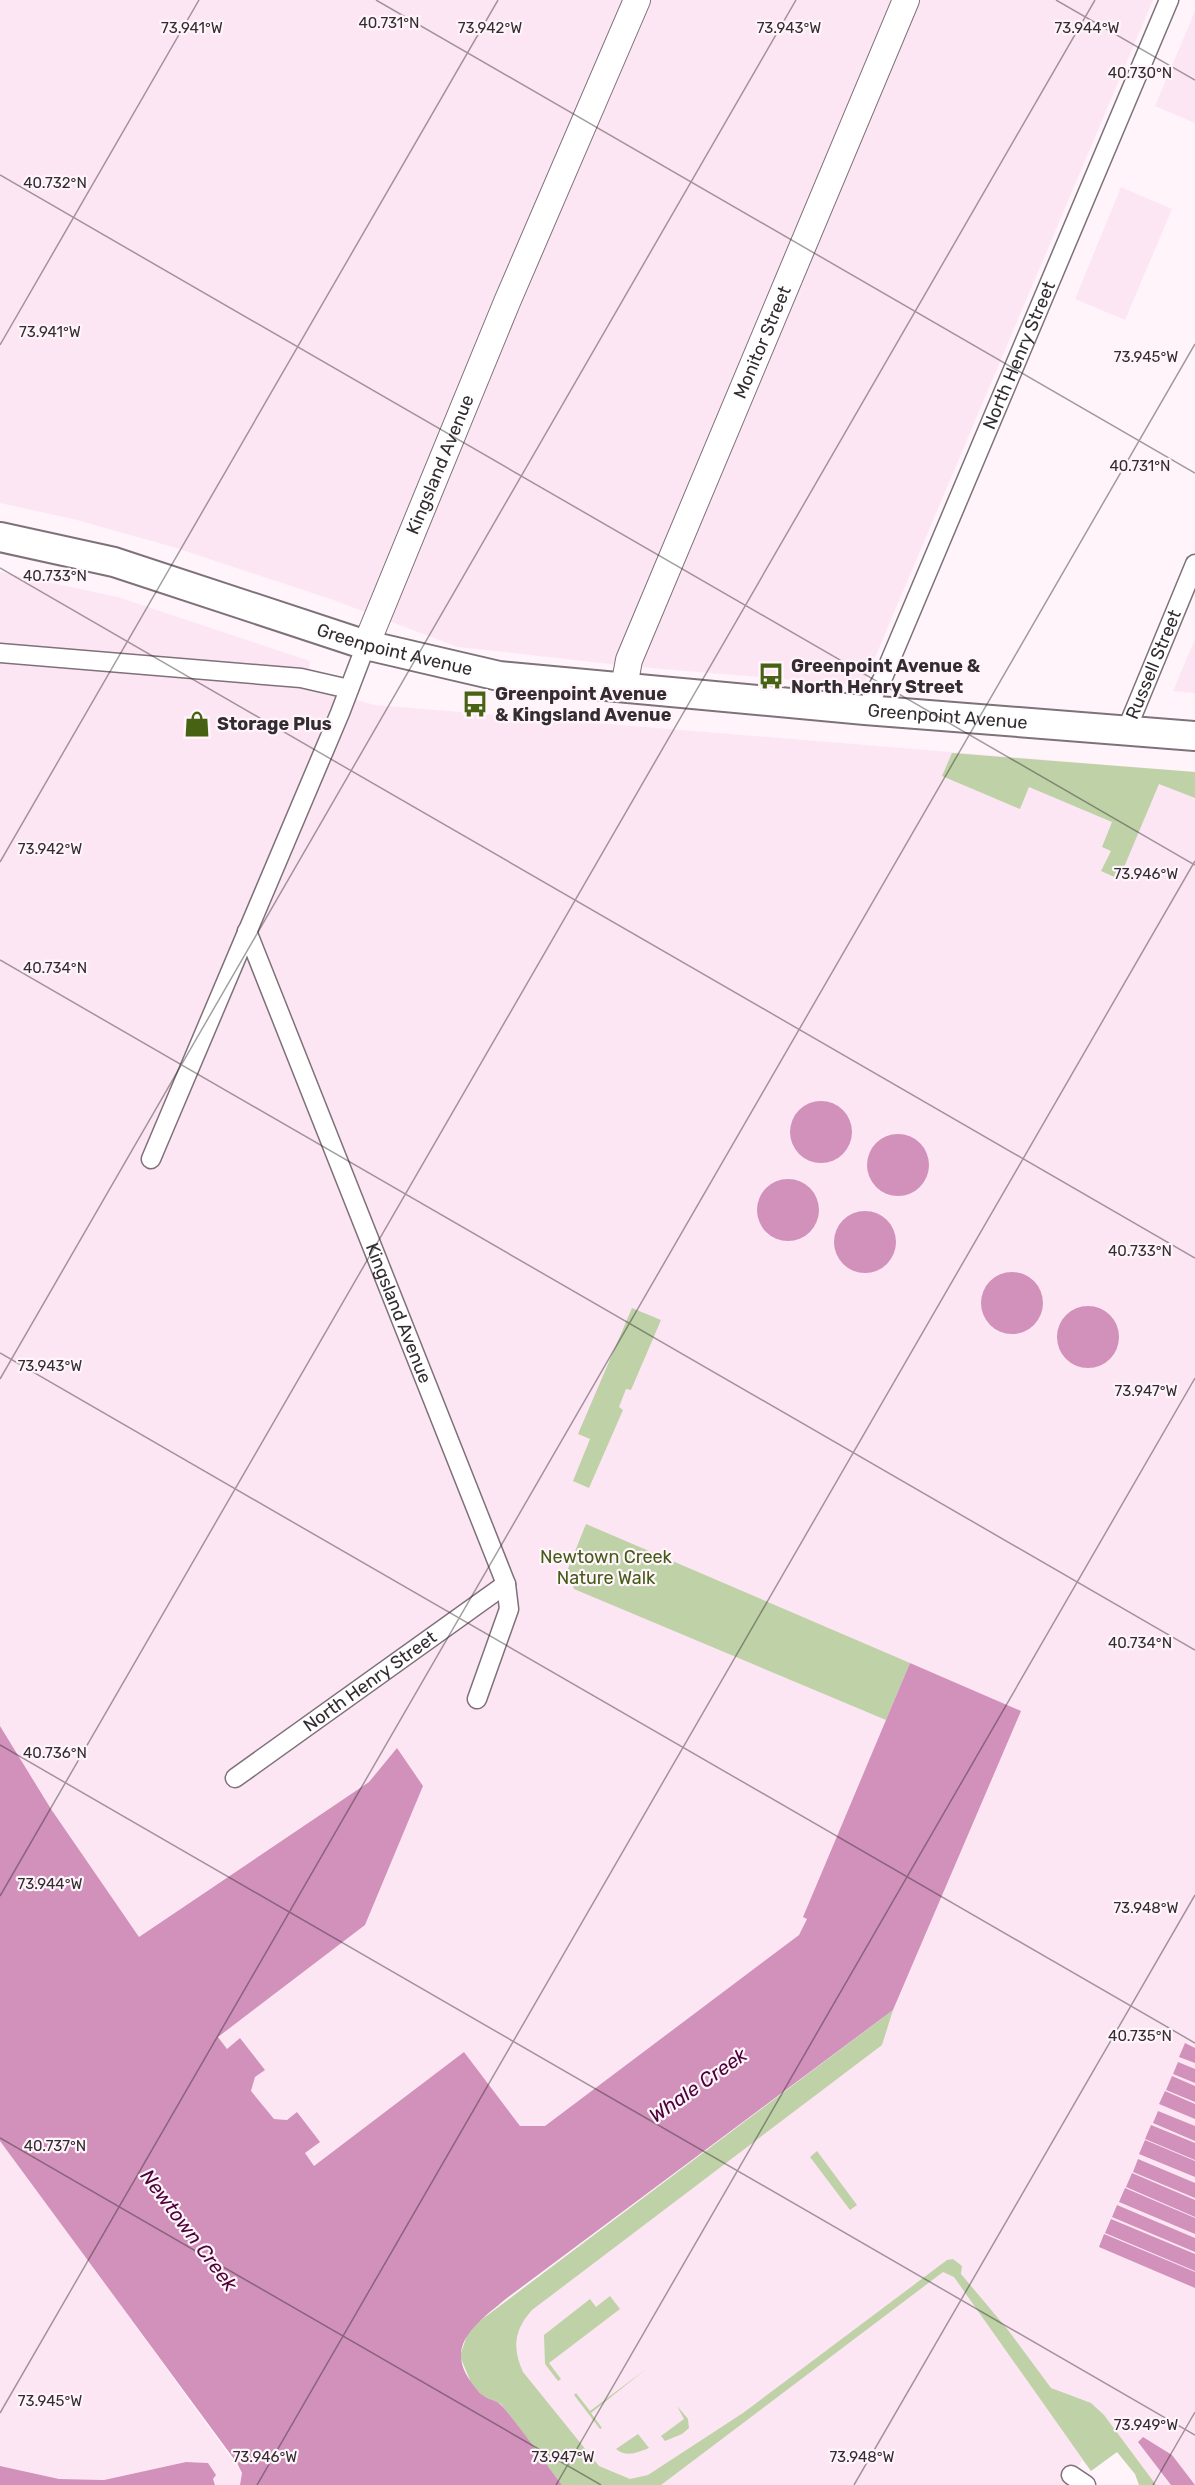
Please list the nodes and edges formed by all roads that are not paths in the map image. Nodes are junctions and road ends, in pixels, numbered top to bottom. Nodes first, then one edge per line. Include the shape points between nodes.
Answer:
1 (637, 0) edge
2 (906, 0) edge
3 (1169, 0) edge
4 (0, 537) edge
5 (1195, 564) edge
6 (366, 645) junction
7 (0, 653) edge
8 (624, 687) junction
9 (349, 689) junction
10 (865, 710) junction
11 (1126, 730) junction
12 (1195, 736) edge
13 (247, 931) junction
14 (151, 1159) dead end
15 (506, 1584) junction
16 (477, 1699) dead end
17 (235, 1778) dead end

1 - 6 main road, Kingsland Avenue
2 - 8 main road, Monitor Street via 628,660
3 - 10 street, North Henry Street via 887,669
4 - 6 main road, Greenpoint Avenue via 82,554 168,579
5 - 11 street, Russell Street
6 - 8 main road, Greenpoint Avenue via 499,676
6 - 9 street, Kingsland Avenue
7 - 9 street via 301,678
8 - 10 main road, Greenpoint Avenue
9 - 13 street, Kingsland Avenue
10 - 11 main road, Greenpoint Avenue
11 - 12 main road, Greenpoint Avenue
13 - 14 street, Kingsland Avenue
13 - 15 street, Kingsland Avenue
15 - 16 street, Kingsland Avenue via 509,1609
15 - 17 street, North Henry Street

